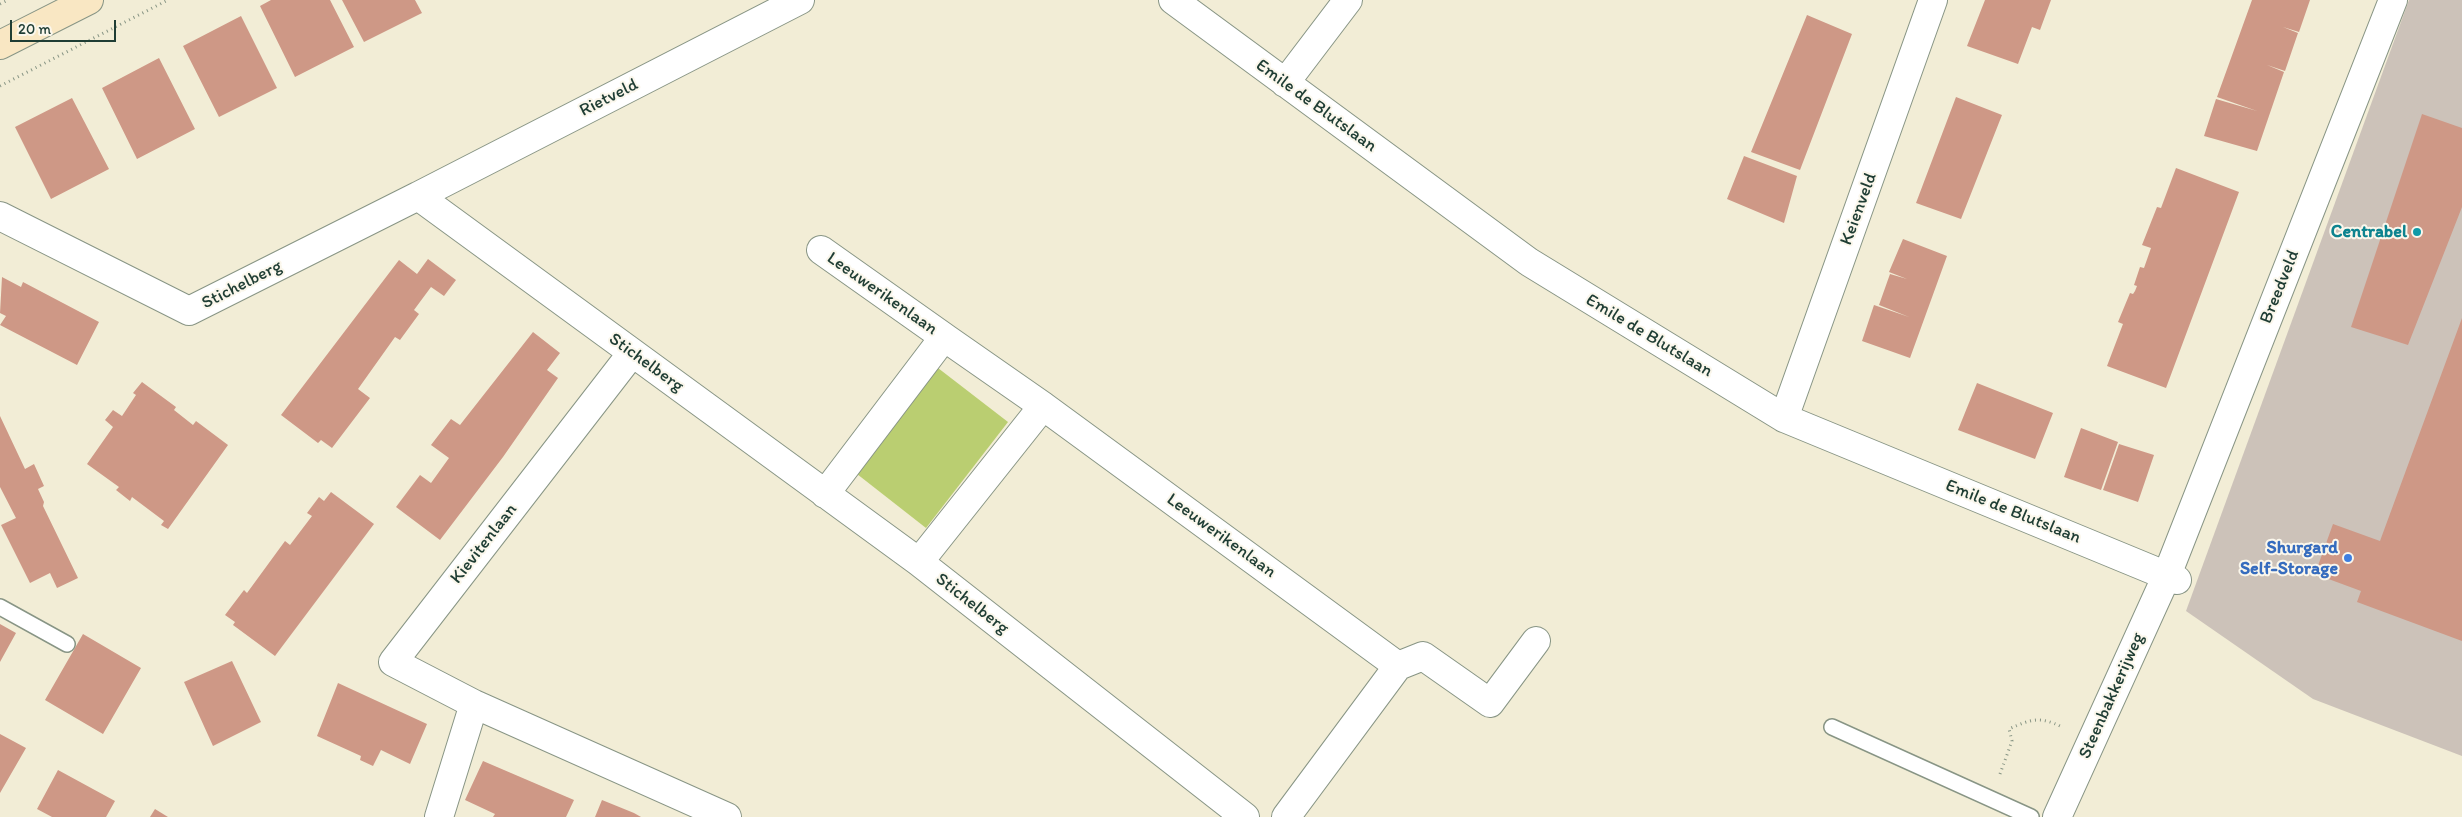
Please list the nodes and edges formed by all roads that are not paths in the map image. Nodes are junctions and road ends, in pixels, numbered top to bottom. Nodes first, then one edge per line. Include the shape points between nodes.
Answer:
1 (89, 0) edge
2 (800, 0) edge
3 (1173, 0) edge
4 (1348, 0) edge
5 (1933, 0) edge
6 (2393, 0) edge
7 (0, 45) edge
8 (1286, 83) junction
9 (418, 196) junction
10 (0, 216) edge
11 (821, 250) dead end
12 (944, 337) junction
13 (632, 354) junction
14 (1043, 406) junction
15 (1784, 418) junction
16 (825, 494) junction
17 (918, 562) junction
18 (2172, 578) junction
19 (0, 607) edge
20 (1536, 641) dead end
21 (68, 644) dead end
22 (1398, 666) junction
23 (474, 704) junction
24 (1832, 727) dead end
25 (438, 817) edge
26 (727, 817) edge
27 (1244, 817) edge
28 (1286, 817) edge
29 (2031, 817) edge
30 (2057, 817) edge

1 - 7 street
2 - 9 street, Rietveld
3 - 8 street, Emile de Blutslaan
4 - 8 street
5 - 15 street, Keienveld
6 - 18 street, Breedveld
8 - 15 street, Emile de Blutslaan via 1528,262
9 - 10 street, Stichelberg via 190,311
9 - 13 street, Stichelberg
11 - 12 street, Leeuwerikenlaan
12 - 14 street, Leeuwerikenlaan
12 - 16 street, Leeuwerikenlaan
13 - 16 street, Stichelberg
13 - 23 street, Kievitenlaan via 392,662
14 - 17 street
14 - 22 street, Leeuwerikenlaan
15 - 18 street, Emile de Blutslaan
16 - 17 street, Stichelberg
17 - 27 street, Stichelberg
18 - 30 street, Steenbakkerijweg
19 - 21 lane
20 - 22 street via 1490,703 1424,656
22 - 28 street
23 - 25 street
23 - 26 street, Kievitenlaan
24 - 29 lane

